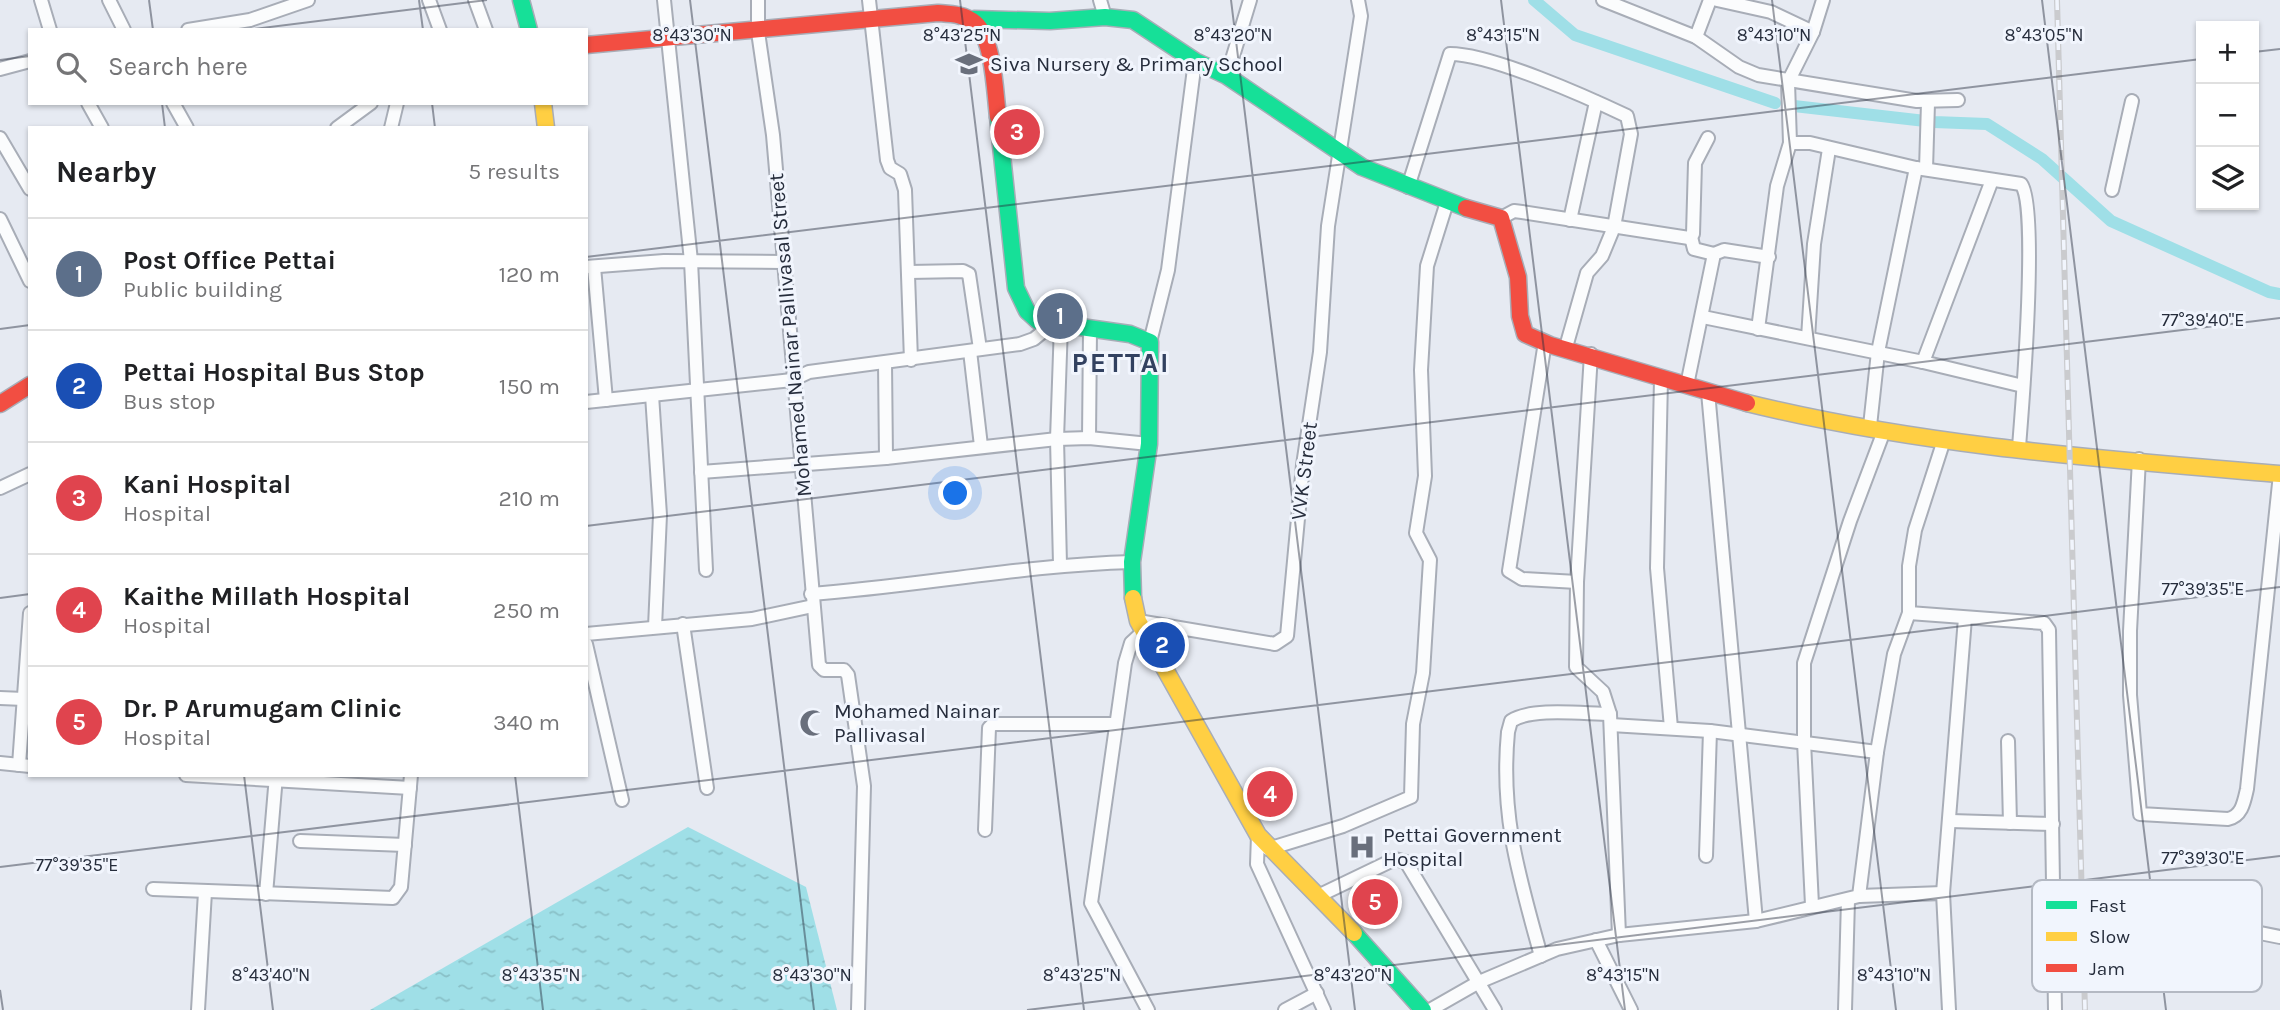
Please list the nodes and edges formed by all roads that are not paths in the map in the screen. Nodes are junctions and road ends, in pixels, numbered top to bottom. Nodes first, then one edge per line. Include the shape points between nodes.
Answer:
1 (41, 0) edge
2 (110, 0) edge
3 (308, 0) edge
4 (429, 0) edge
5 (475, 0) edge
6 (521, 0) edge
7 (664, 0) edge
8 (758, 0) edge
9 (869, 0) edge
10 (1100, 0) edge
11 (1250, 0) edge
12 (1358, 0) edge
13 (1603, 0) edge
14 (1710, 0) edge
15 (1717, 0) edge
16 (1823, 0) edge
17 (1105, 17) junction
18 (974, 19) junction
19 (872, 20) junction
20 (49, 28) edge
21 (123, 28) edge
22 (200, 28) edge
23 (439, 28) edge
24 (485, 28) edge
25 (528, 28) edge
26 (758, 32) junction
27 (1813, 32) junction
28 (670, 36) junction
29 (1696, 37) junction
30 (588, 45) edge
31 (1195, 61) junction
32 (28, 62) edge
33 (0, 69) edge
34 (1227, 76) junction
35 (1788, 82) junction
36 (1958, 100) dead end
37 (2132, 101) dead end
38 (1596, 102) junction
39 (89, 105) edge
40 (174, 105) edge
41 (368, 105) edge
42 (397, 105) edge
43 (543, 105) edge
44 (1928, 107) junction
45 (101, 126) edge
46 (186, 126) edge
47 (340, 126) edge
48 (391, 126) edge
49 (545, 126) edge
50 (0, 138) edge
51 (1709, 138) dead end
52 (1790, 143) junction
53 (1829, 149) junction
54 (1339, 153) junction
55 (1921, 169) junction
56 (1992, 180) junction
57 (28, 187) edge
58 (1408, 187) junction
59 (2112, 190) dead end
60 (1447, 202) junction
61 (1501, 218) junction
62 (0, 219) edge
63 (1570, 220) junction
64 (1614, 227) junction
65 (1691, 237) junction
66 (1714, 254) junction
67 (1769, 257) junction
68 (691, 261) junction
69 (783, 262) junction
70 (590, 267) edge
71 (909, 272) junction
72 (28, 277) edge
73 (1703, 317) junction
74 (1056, 325) junction
75 (1758, 329) junction
76 (1090, 330) junction
77 (1808, 338) junction
78 (1150, 342) junction
79 (1545, 342) junction
80 (1566, 347) junction
81 (975, 350) junction
82 (1878, 352) junction
83 (1591, 354) junction
84 (911, 360) junction
85 (1923, 362) junction
86 (885, 363) junction
87 (1661, 379) junction
88 (792, 380) junction
89 (1687, 385) junction
90 (28, 386) edge
91 (2023, 386) junction
92 (696, 391) junction
93 (1708, 392) junction
94 (652, 395) junction
95 (606, 400) junction
96 (588, 402) edge
97 (0, 404) edge
98 (1877, 428) junction
99 (1089, 438) junction
100 (1057, 439) junction
101 (1944, 440) junction
102 (1149, 444) junction
103 (981, 446) junction
104 (2019, 447) junction
105 (886, 458) junction
106 (2140, 459) junction
107 (802, 464) junction
108 (701, 472) junction
109 (2280, 474) edge
110 (28, 475) edge
111 (0, 488) edge
112 (1132, 562) junction
113 (1060, 564) junction
114 (706, 570) dead end
115 (1577, 582) junction
116 (812, 600) junction
117 (1909, 613) junction
118 (1965, 618) junction
119 (683, 624) junction
120 (1141, 626) junction
121 (655, 627) junction
122 (588, 634) edge
123 (28, 643) edge
124 (588, 653) edge
125 (0, 698) edge
126 (24, 699) junction
127 (1610, 720) junction
128 (1114, 724) junction
129 (1671, 728) junction
130 (1710, 732) junction
131 (1739, 734) junction
132 (2008, 741) dead end
133 (1804, 743) junction
134 (1877, 752) junction
135 (0, 764) edge
136 (25, 765) edge
137 (240, 777) edge
138 (276, 778) edge
139 (347, 781) edge
140 (411, 782) edge
141 (707, 788) dead end
142 (622, 800) dead end
143 (1951, 821) junction
144 (2010, 823) junction
145 (2053, 824) junction
146 (985, 830) dead end
147 (300, 841) dead end
148 (1263, 842) junction
149 (405, 845) junction
150 (1706, 856) dead end
151 (2054, 880) edge
152 (153, 889) dead end
153 (205, 892) junction
154 (1943, 893) junction
155 (266, 894) junction
156 (1318, 896) junction
157 (1854, 898) junction
158 (1812, 905) junction
159 (1756, 921) junction
160 (2262, 933) edge
161 (1619, 935) junction
162 (2280, 937) edge
163 (1596, 940) junction
164 (1541, 956) junction
165 (1479, 982) junction
166 (2054, 992) edge
167 (1317, 993) junction
168 (198, 1010) edge
169 (858, 1010) edge
170 (1148, 1010) edge
171 (1285, 1010) edge
172 (1324, 1010) edge
173 (1423, 1010) edge
174 (1430, 1010) edge
175 (1496, 1010) edge
176 (1631, 1010) edge
177 (1846, 1010) edge
178 (1949, 1010) edge
179 (2054, 1010) edge

1 - 20 street
2 - 21 street
3 - 22 street via 250,20
4 - 23 street
5 - 24 street
6 - 25 main road
7 - 28 street
8 - 26 street, Mohamed Nainar Pallivasal Street
9 - 19 street
10 - 17 street
11 - 34 street
12 - 54 street via 1359,28
13 - 29 street
14 - 29 street
15 - 27 street via 1771,12
16 - 27 street
17 - 18 main road
17 - 31 main road via 1142,24
18 - 19 main road via 938,13
18 - 74 main road via 985,38 993,72 1016,288 1031,318
19 - 26 main road
19 - 71 street via 887,160 900,174 905,190
26 - 28 main road
26 - 69 street, Mohamed Nainar Pallivasal Street via 774,135
27 - 35 street
28 - 30 main road
28 - 68 street
29 - 35 street via 1739,67
31 - 34 main road
31 - 78 street via 1168,270
32 - 33 street
34 - 54 main road
35 - 44 street
35 - 52 street
36 - 44 street
37 - 59 street
38 - 58 street via 1527,75 1450,54
38 - 63 street
38 - 64 street via 1627,116 1631,127
39 - 45 street
40 - 46 street
41 - 47 street
42 - 48 street
43 - 49 main road
44 - 55 street via 1929,134
50 - 57 street
51 - 65 street via 1695,163
52 - 53 street
52 - 67 street via 1777,186
53 - 55 street
53 - 77 street via 1814,244
54 - 58 main road
54 - 120 street, VVK Street via 1285,640 1267,643
55 - 56 street
55 - 82 street
56 - 85 street
56 - 91 street via 2021,184 2026,194 2028,298
58 - 60 main road
60 - 61 main road
60 - 148 street via 1427,266 1422,370 1425,475 1416,533 1430,556 1430,573 1423,673 1413,724 1411,797 1343,826
61 - 63 street via 1514,211
61 - 79 main road via 1515,263 1521,326 1526,334
62 - 72 street
63 - 64 street
64 - 65 street
64 - 80 street via 1602,256 1587,273
65 - 66 street via 1694,250
66 - 67 street via 1724,250
66 - 73 street
67 - 75 street
68 - 69 street
68 - 70 street
68 - 92 street
69 - 88 street, Mohamed Nainar Pallivasal Street
70 - 95 street
71 - 81 street via 969,274
71 - 84 street
73 - 75 street
73 - 89 street
74 - 76 main road
74 - 81 street via 1027,342
74 - 100 street
75 - 77 street
76 - 78 main road via 1126,332
76 - 99 street
77 - 82 street
78 - 102 main road
79 - 80 main road
79 - 115 street via 1510,572 1522,579
80 - 83 main road
81 - 84 street
81 - 103 street
82 - 85 street
82 - 98 street
83 - 87 main road
83 - 115 street
84 - 86 street
85 - 91 street
86 - 88 street via 809,372
86 - 105 street
87 - 89 main road
87 - 129 street via 1657,568
88 - 92 street
88 - 107 street, Mohamed Nainar Pallivasal Street
89 - 93 main road
90 - 97 main road
91 - 104 street
92 - 94 street
92 - 108 street
93 - 98 main road via 1793,414
93 - 131 street
94 - 95 street
94 - 121 street via 660,515
95 - 96 street
98 - 101 main road
98 - 133 street via 1804,663
99 - 100 street
99 - 102 street
100 - 103 street
100 - 113 street
101 - 104 main road
101 - 117 street via 1915,530
102 - 112 main road
103 - 105 street
104 - 106 main road
105 - 107 street
106 - 109 main road
106 - 109 street via 2130,695 2140,814 2228,819 2242,807
107 - 108 street
107 - 116 street, Mohamed Nainar Pallivasal Street
108 - 114 street
110 - 111 street
112 - 113 street
112 - 120 main road via 1133,602
113 - 116 street
115 - 127 street via 1576,667 1603,692
116 - 119 street via 752,619
116 - 169 street, Mohamed Nainar Pallivasal Street via 819,665 848,675 860,747
117 - 118 street
117 - 134 street via 1895,654
118 - 143 street
118 - 145 street via 2048,625
119 - 121 street
119 - 141 street
120 - 128 street via 1128,650
120 - 148 main road
121 - 122 street
123 - 126 street
124 - 142 street
125 - 126 street
126 - 136 street
127 - 129 street
127 - 161 street
127 - 164 street via 1548,713 1511,721 1506,814
128 - 146 street via 993,724 989,728
128 - 170 street via 1091,903
129 - 130 street
130 - 131 street
130 - 150 street
131 - 133 street
131 - 159 street
132 - 144 street
133 - 134 street
133 - 158 street
134 - 157 street
135 - 136 street
137 - 138 street
138 - 139 street
138 - 155 street
139 - 140 street
140 - 149 street
143 - 144 street
143 - 154 street
144 - 145 street
145 - 151 street
147 - 149 street
148 - 156 main road
148 - 167 street via 1257,864
149 - 155 street via 401,887 393,898
152 - 153 street
153 - 155 street
153 - 168 street
154 - 157 street
154 - 178 street
156 - 165 street via 1401,859 1411,868
156 - 173 main road
157 - 158 street
157 - 177 street
158 - 159 street
159 - 161 street
160 - 162 street
161 - 163 street
163 - 164 street
163 - 176 street
164 - 165 street
165 - 174 street
165 - 175 street
166 - 179 street
167 - 171 street
167 - 172 street

